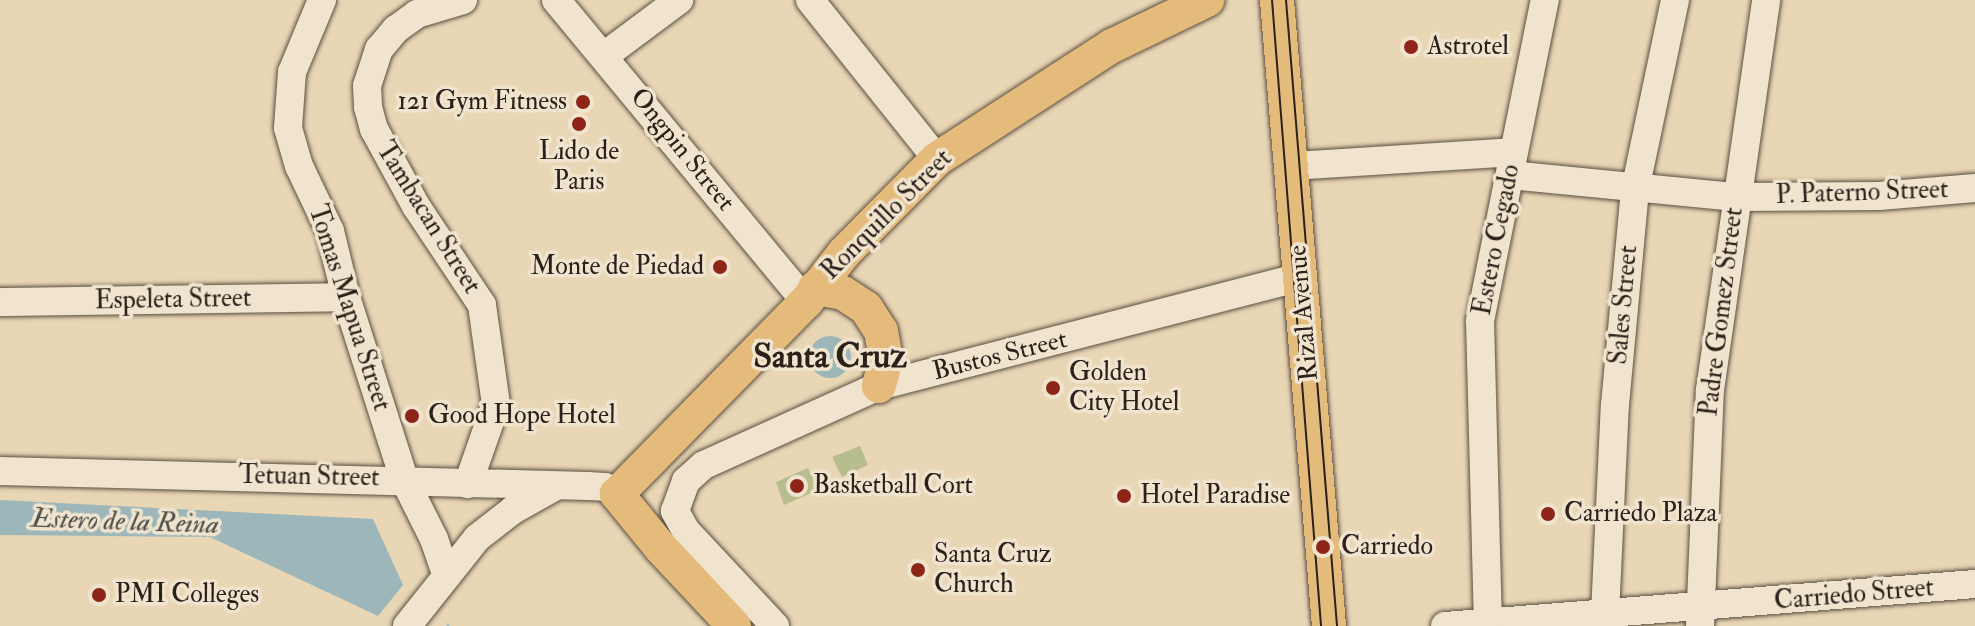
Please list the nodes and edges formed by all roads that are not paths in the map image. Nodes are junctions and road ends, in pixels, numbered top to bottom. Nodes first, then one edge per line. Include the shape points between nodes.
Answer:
1 (322, 0) edge
2 (463, 0) edge
3 (556, 0) edge
4 (679, 0) edge
5 (810, 0) edge
6 (1207, 0) edge
7 (1277, 0) edge
8 (1545, 0) edge
9 (1675, 0) edge
10 (1766, 0) edge
11 (604, 56) junction
12 (937, 159) junction
13 (1512, 164) junction
14 (1293, 166) junction
15 (1975, 188) edge
16 (1635, 190) junction
17 (1736, 197) junction
18 (1300, 277) junction
19 (810, 295) junction
20 (346, 297) junction
21 (0, 302) edge
22 (879, 386) junction
23 (0, 471) edge
24 (404, 479) junction
25 (468, 484) junction
26 (555, 486) junction
27 (617, 494) junction
28 (446, 574) junction
29 (1975, 584) edge
30 (1605, 614) junction
31 (416, 615) edge
32 (1699, 617) edge
33 (1488, 624) edge
34 (734, 626) edge
35 (775, 626) edge
36 (1329, 626) edge
37 (1445, 626) edge

1 - 20 street, Tomas Mapua Street via 292,72 288,128 299,166 330,231
2 - 25 street, Tambacan Street via 417,14 396,29 379,49 367,96 374,129 416,206 482,305 496,404
3 - 11 street, Ongpin Street
4 - 11 street
5 - 12 street
6 - 12 main road, Ronquillo Street via 1112,46
7 - 14 main road, Rizal Avenue
8 - 13 street, Estero Cegado
9 - 16 street, Sales Street
10 - 17 street, Padre Gomez Street
11 - 19 street, Ongpin Street
12 - 19 main road, Ronquillo Street
13 - 14 street, P. Paterno Street
13 - 16 street, P. Paterno Street
13 - 33 street, Estero Cegado via 1480,321
14 - 18 main road, Rizal Avenue
15 - 17 street, P. Paterno Street via 1879,196
16 - 17 street, P. Paterno Street
16 - 30 street, Sales Street via 1615,405
17 - 32 street, Padre Gomez Street via 1710,390
18 - 22 street, Bustos Street
18 - 36 main road, Rizal Avenue
19 - 22 main road via 843,293 866,308 881,331 886,359
19 - 27 main road, Ronquillo Street
20 - 21 street, Espeleta Street
20 - 24 street, Tomas Mapua Street
22 - 35 street, Bustos Street via 704,465 678,496 675,511 686,531
23 - 24 street, Tetuan Street
24 - 25 street, Tetuan Street
24 - 28 street, Tomas Mapua Street
25 - 26 street, Tetuan Street
26 - 27 street, Tetuan Street via 605,487
26 - 28 street via 477,538
27 - 34 main road
28 - 31 street
29 - 32 street, Carriedo Street
30 - 32 street, Carriedo Street
30 - 33 street, Carriedo Street
33 - 37 street, Carriedo Street

